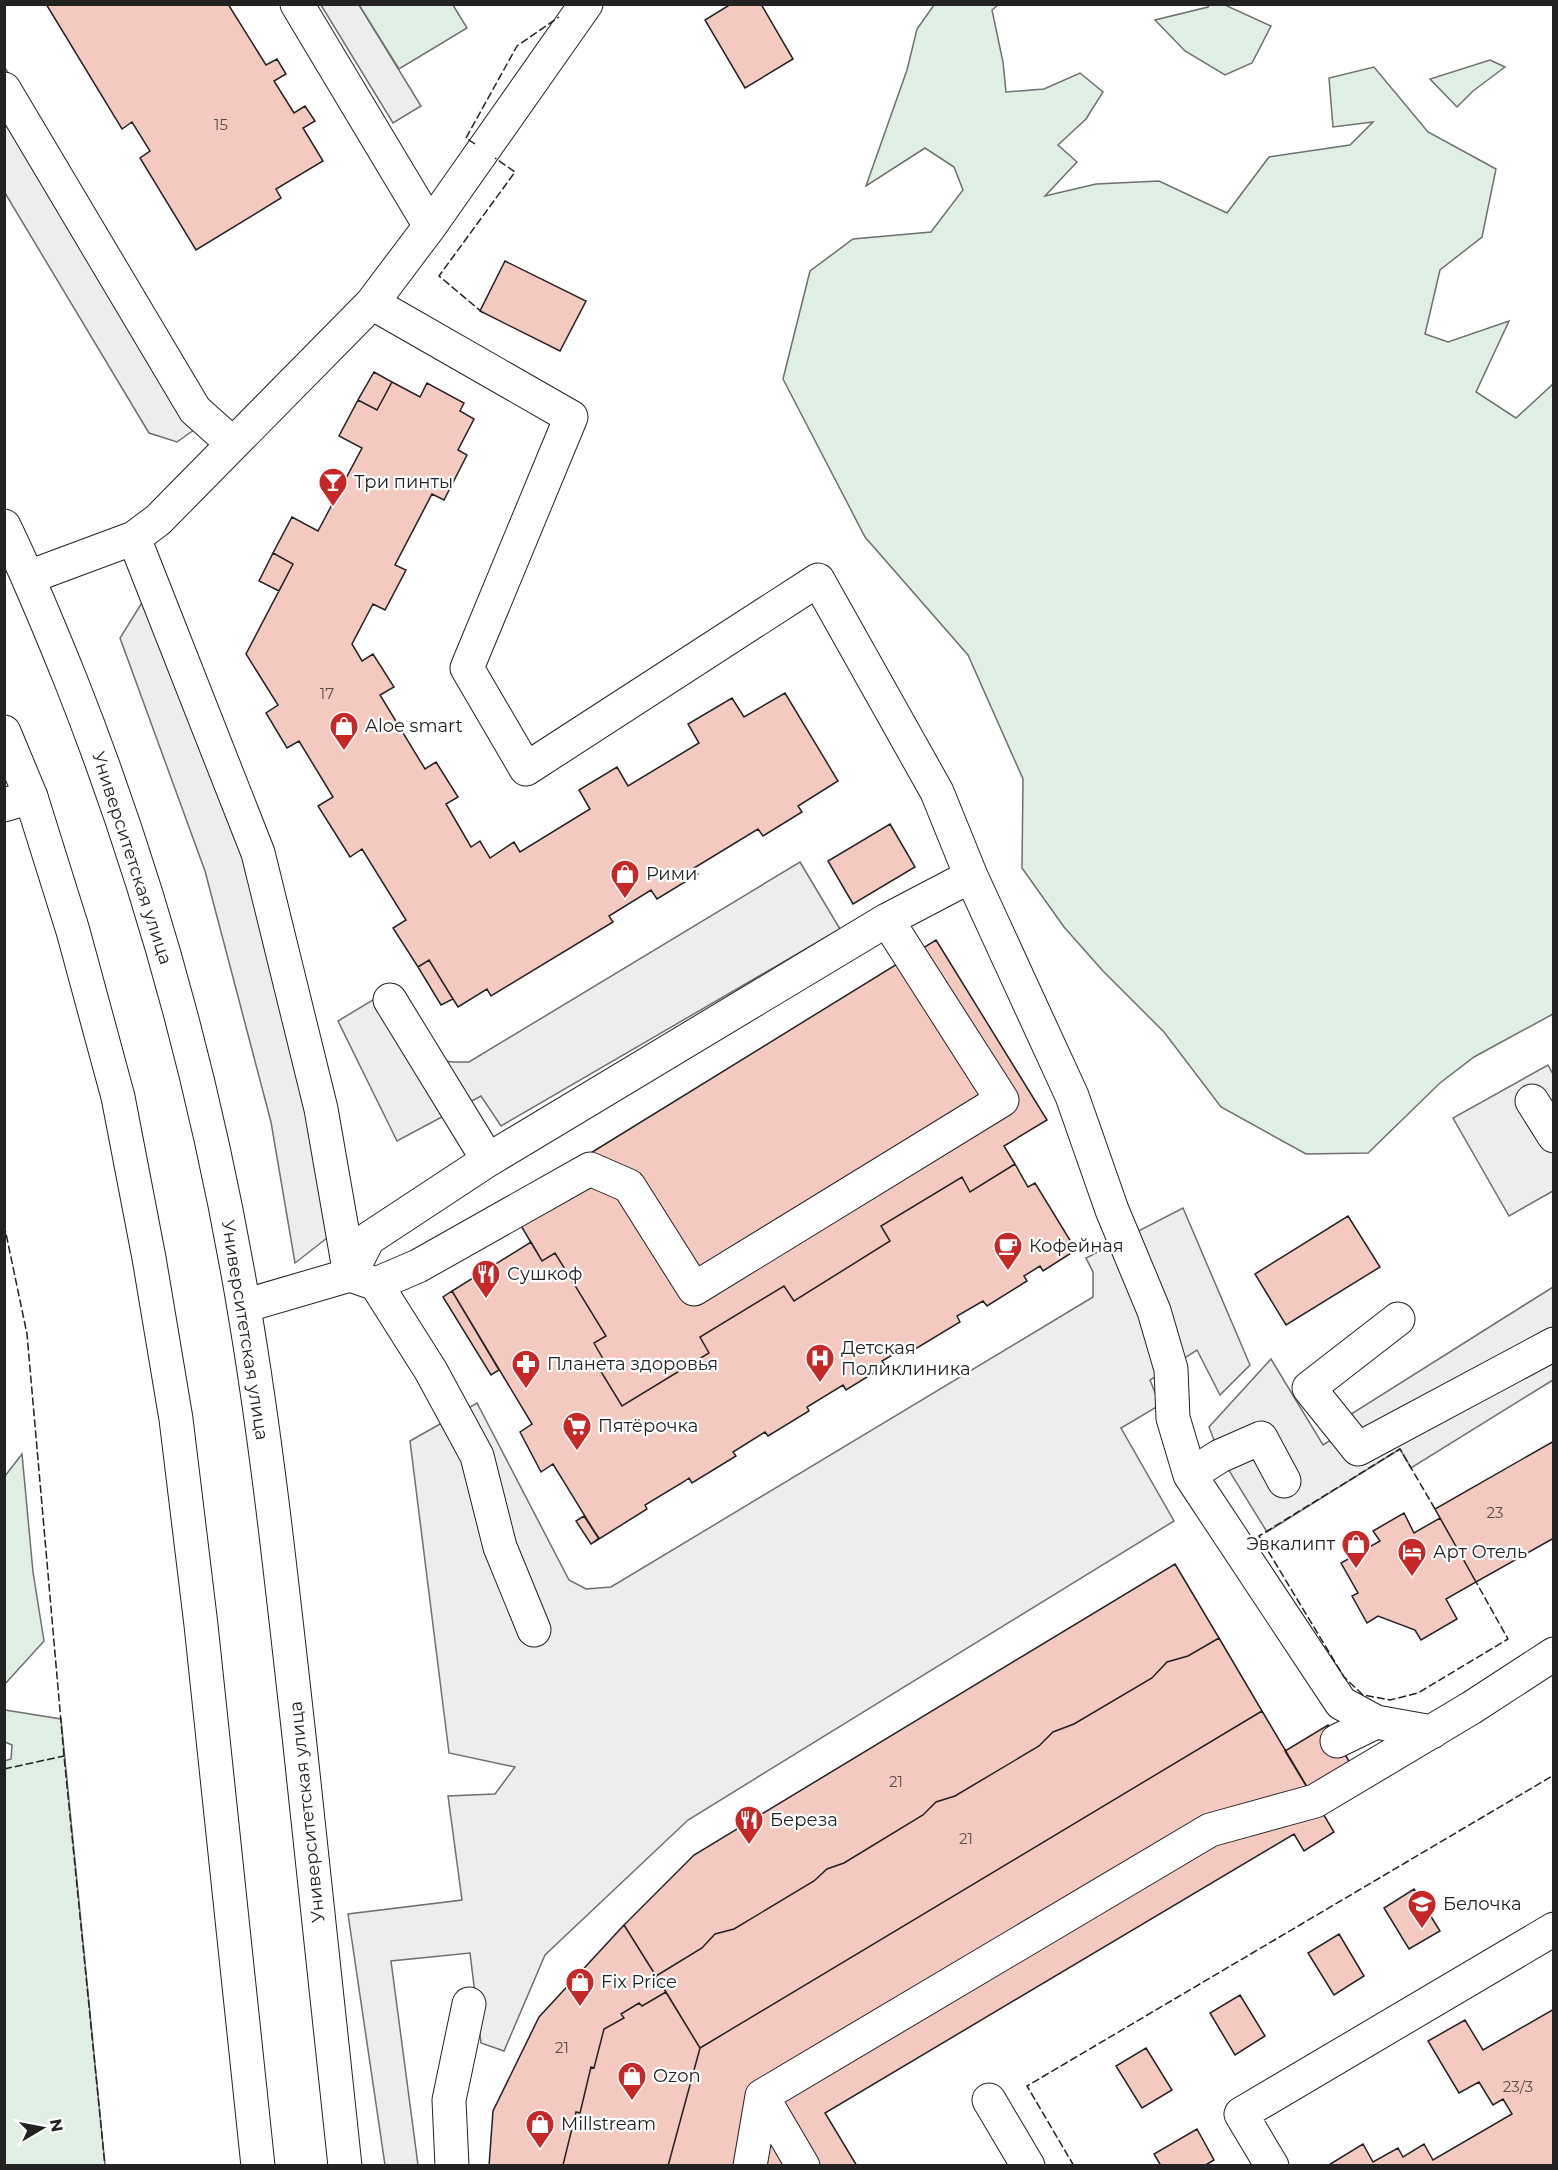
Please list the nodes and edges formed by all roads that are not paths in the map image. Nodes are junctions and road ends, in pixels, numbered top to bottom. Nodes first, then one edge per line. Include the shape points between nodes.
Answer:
1 (297, 4) edge
2 (586, 4) edge
3 (4, 89) edge
4 (430, 226) junction
5 (372, 303) junction
6 (232, 443) junction
7 (4, 526) edge
8 (134, 538) junction
9 (29, 577) junction
10 (4, 732) edge
11 (18, 801) edge
12 (971, 876) junction
13 (887, 920) junction
14 (390, 1000) dead end
15 (1532, 1101) dead end
16 (1554, 1136) edge
17 (488, 1160) junction
18 (363, 1280) junction
19 (244, 1306) junction
20 (1398, 1319) dead end
21 (1554, 1344) edge
22 (1190, 1475) junction
23 (1284, 1481) dead end
24 (534, 1630) dead end
25 (1554, 1654) edge
26 (1376, 1722) junction
27 (1432, 1732) junction
28 (1337, 1741) dead end
29 (1554, 1929) edge
30 (469, 2004) dead end
31 (762, 2096) junction
32 (989, 2100) dead end
33 (258, 2166) edge
34 (345, 2166) edge
35 (452, 2166) edge
36 (750, 2166) edge
37 (802, 2166) edge
38 (1028, 2166) edge
39 (1272, 2166) edge

1 - 4 main road
2 - 4 main road
3 - 6 main road via 195,410
4 - 5 main road
5 - 6 main road
5 - 12 main road via 571,417 467,668 526,769 818,580 937,792
6 - 8 main road via 158,520
7 - 9 main road, Университетская улица
8 - 9 main road
8 - 18 main road via 258,853
9 - 19 main road, Университетская улица via 105,769 175,992 209,1128
10 - 11 main road
11 - 33 main road via 73,931 118,1097 151,1269 176,1419 201,1625
12 - 13 main road
12 - 22 main road via 1072,1096 1112,1210 1154,1311 1171,1369 1173,1418
13 - 17 main road
13 - 18 main road via 1002,1100 694,1289 629,1186 590,1169 418,1266
14 - 17 main road
15 - 16 main road
17 - 18 main road via 368,1239
18 - 19 main road
18 - 24 main road via 430,1371 477,1456 500,1547
19 - 34 main road, Университетская улица via 287,1631
20 - 21 main road via 1309,1388 1358,1449
22 - 23 main road via 1261,1438
22 - 26 main road via 1341,1703
25 - 27 main road
26 - 27 main road
26 - 28 main road
27 - 31 main road via 1315,1801 1210,1830
29 - 39 main road via 1241,2114
30 - 35 main road via 449,2100
31 - 36 main road
31 - 37 main road
32 - 38 main road

